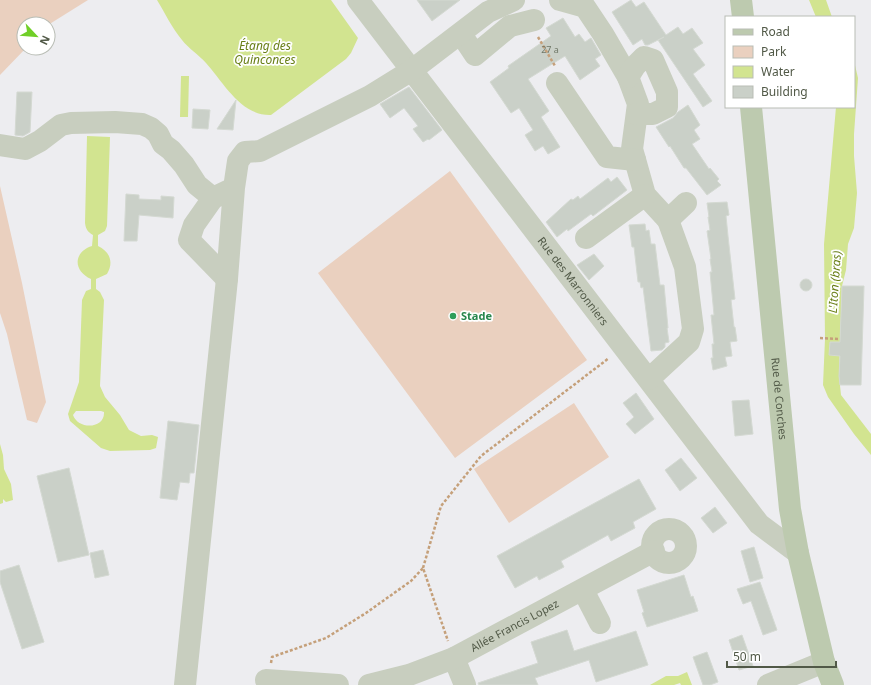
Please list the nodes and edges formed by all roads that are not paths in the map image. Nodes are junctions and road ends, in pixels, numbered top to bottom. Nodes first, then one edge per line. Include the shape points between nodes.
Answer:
1 (358, 0) edge
2 (514, 0) edge
3 (560, 0) edge
4 (741, 0) edge
5 (591, 4) edge
6 (743, 16) edge
7 (534, 20) road end
8 (461, 34) junction
9 (412, 70) junction
10 (628, 77) junction
11 (556, 83) road end
12 (752, 108) edge
13 (637, 114) junction
14 (0, 145) edge
15 (635, 160) junction
16 (234, 188) junction
17 (645, 195) junction
18 (214, 198) junction
19 (686, 203) dead end
20 (668, 220) junction
21 (586, 238) dead end
22 (227, 280) junction
23 (648, 379) junction
24 (654, 551) dead end
25 (798, 553) junction
26 (582, 590) junction
27 (600, 623) dead end
28 (454, 658) junction
29 (824, 662) junction
30 (266, 680) road end
31 (185, 685) edge
32 (338, 685) edge
33 (369, 685) edge
34 (466, 685) edge
35 (768, 685) edge
36 (833, 685) edge

1 - 9 street, Rue des Marronniers
2 - 8 street via 488,12
3 - 5 street
4 - 6 main road
5 - 10 street via 603,34
7 - 8 street via 510,26 475,55
8 - 9 street
9 - 16 street via 370,96 260,151 245,152 238,161
9 - 23 street, Rue des Marronniers
10 - 13 street via 638,104
10 - 13 street via 644,57 653,60 667,92 667,107 653,114
11 - 15 street via 607,157
12 - 25 main road, Rue de Conches via 789,501
13 - 15 street via 632,149
14 - 18 street via 25,149 40,142 61,125 71,123 142,124 158,134 163,144 184,165 197,185
15 - 17 street
16 - 18 street
16 - 22 street
17 - 20 street
17 - 21 street
18 - 22 street via 194,225 189,240
19 - 20 street
20 - 23 street via 684,267 693,329 689,342
22 - 31 street
23 - 25 street, Rue des Marronniers via 759,524
24 - 26 street, Allée Francis Lopez
25 - 29 main road, Rue de Conches
26 - 27 street
26 - 28 street, Allée Francis Lopez
28 - 33 street, Allée Francis Lopez
28 - 34 street
29 - 35 street
29 - 36 main road, Rue de Conches
30 - 32 street

